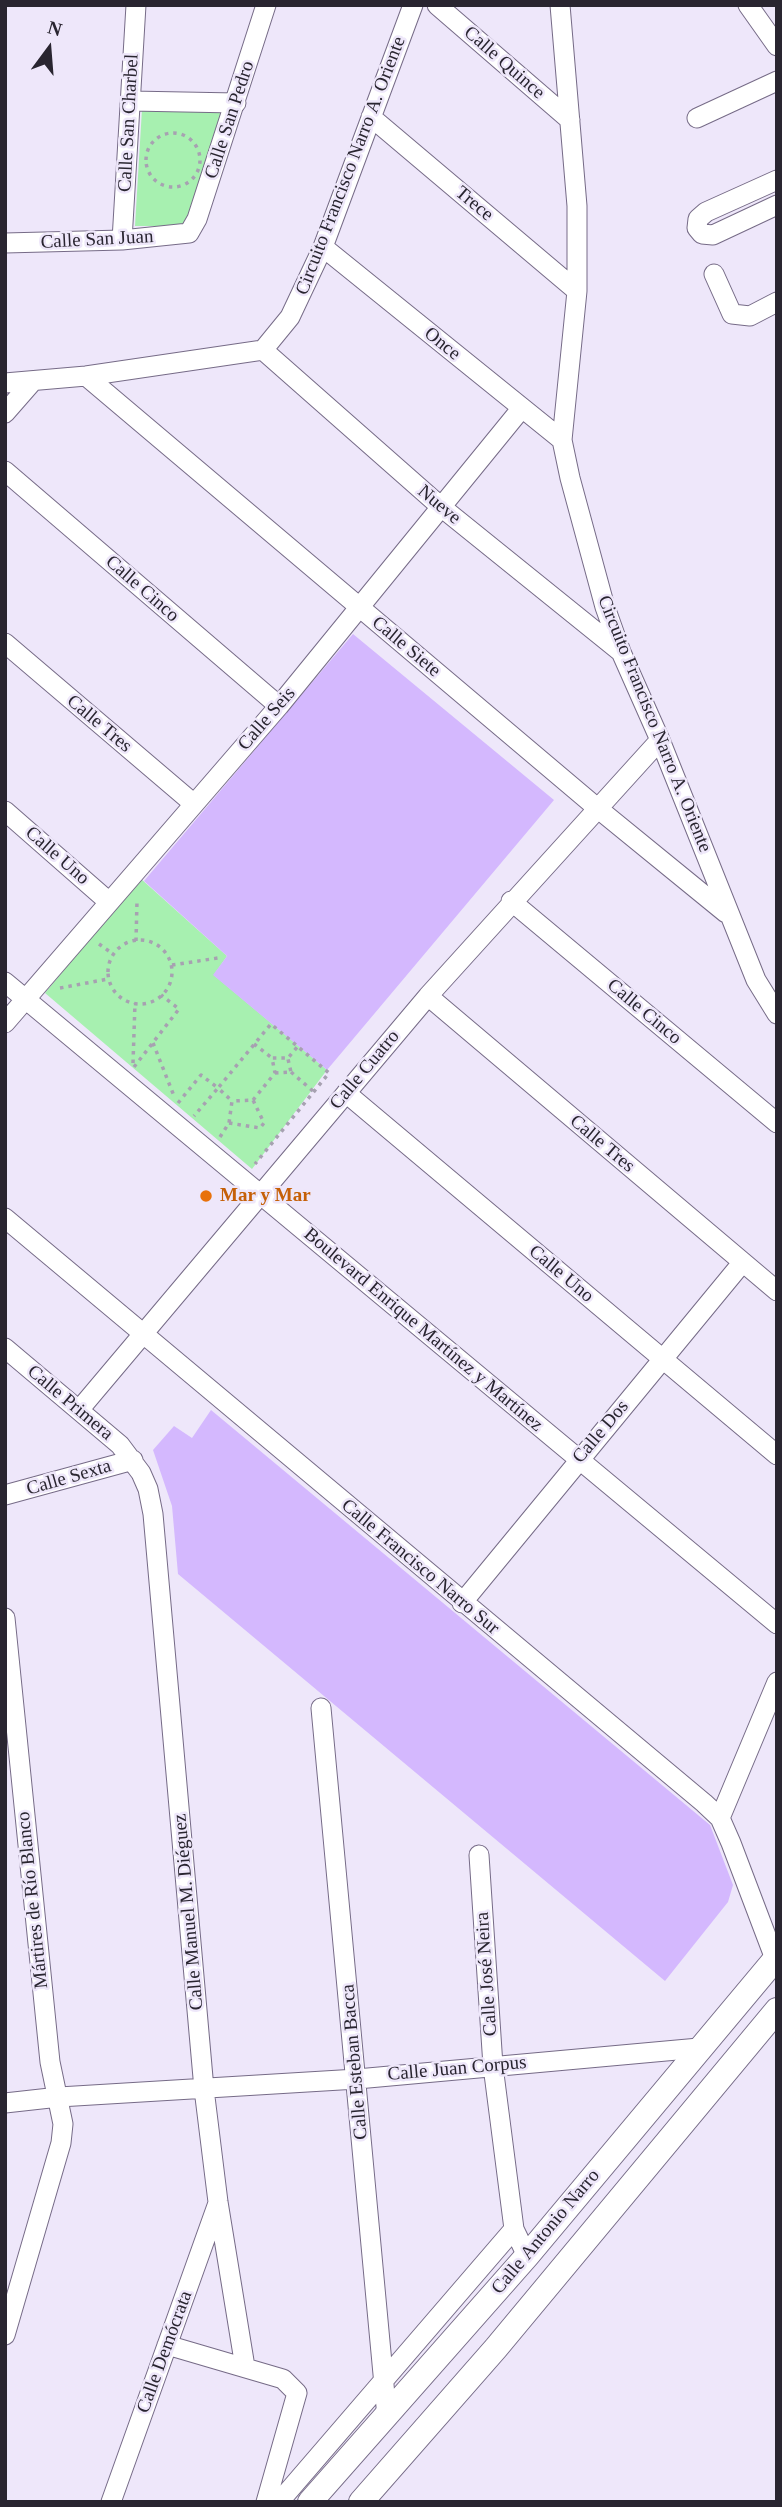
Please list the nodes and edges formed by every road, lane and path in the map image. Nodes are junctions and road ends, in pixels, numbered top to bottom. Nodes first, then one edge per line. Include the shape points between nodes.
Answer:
1 (136, 5) edge
2 (266, 5) edge
3 (413, 5) edge
4 (437, 5) edge
5 (560, 5) edge
6 (748, 5) edge
7 (777, 46) edge
8 (777, 81) edge
9 (131, 102) junction
10 (236, 103) junction
11 (371, 117) junction
12 (696, 118) dead end
13 (570, 120) junction
14 (148, 150) joint
15 (205, 165) dead end
16 (201, 177) dead end
17 (777, 180) edge
18 (777, 205) edge
19 (189, 233) joint
20 (122, 240) junction
21 (5, 243) edge
22 (323, 247) junction
23 (714, 274) dead end
24 (577, 292) junction
25 (777, 302) edge
26 (263, 350) junction
27 (86, 376) junction
28 (33, 381) junction
29 (5, 383) edge
30 (521, 409) junction
31 (5, 413) edge
32 (562, 440) junction
33 (5, 471) edge
34 (440, 506) junction
35 (360, 608) junction
36 (5, 643) edge
37 (621, 652) junction
38 (279, 706) junction
39 (660, 740) junction
40 (194, 804) junction
41 (596, 807) junction
42 (5, 811) edge
43 (137, 892) dead end
44 (511, 901) junction
45 (109, 902) junction
46 (729, 915) junction
47 (136, 940) junction
48 (97, 942) dead end
49 (113, 954) junction
50 (218, 958) dead end
51 (171, 966) junction
52 (109, 979) junction
53 (5, 982) edge
54 (54, 989) dead end
55 (161, 996) junction
56 (428, 996) junction
57 (26, 1000) junction
58 (135, 1003) junction
59 (777, 1014) edge
60 (5, 1023) edge
61 (153, 1043) junction
62 (254, 1044) junction
63 (298, 1046) junction
64 (272, 1058) junction
65 (288, 1058) junction
66 (123, 1060) dead end
67 (133, 1069) junction
68 (290, 1072) junction
69 (275, 1073) junction
70 (142, 1076) dead end
71 (218, 1088) junction
72 (314, 1092) junction
73 (346, 1093) junction
74 (168, 1097) dead end
75 (253, 1100) junction
76 (232, 1101) junction
77 (177, 1105) junction
78 (192, 1119) junction
79 (229, 1123) junction
80 (777, 1123) edge
81 (201, 1126) dead end
82 (209, 1133) dead end
83 (218, 1140) junction
84 (226, 1147) dead end
85 (252, 1169) dead end
86 (260, 1194) junction
87 (5, 1218) edge
88 (742, 1263) junction
89 (777, 1291) edge
90 (144, 1332) junction
91 (5, 1348) edge
92 (663, 1360) junction
93 (79, 1410) junction
94 (777, 1455) edge
95 (133, 1460) junction
96 (578, 1460) junction
97 (5, 1495) edge
98 (462, 1603) junction
99 (5, 1618) edge
100 (777, 1624) edge
101 (777, 1682) edge
102 (321, 1707) dead end
103 (720, 1818) junction
104 (479, 1855) dead end
105 (776, 1958) edge
106 (777, 2010) edge
107 (699, 2048) junction
108 (494, 2066) junction
109 (357, 2078) junction
110 (204, 2089) junction
111 (59, 2097) junction
112 (5, 2104) edge
113 (218, 2202) junction
114 (514, 2229) junction
115 (527, 2256) junction
116 (5, 2335) edge
117 (167, 2345) junction
118 (245, 2367) junction
119 (383, 2380) junction
120 (387, 2417) junction
121 (111, 2502) edge
122 (266, 2502) edge
123 (279, 2502) edge
124 (310, 2502) edge
125 (361, 2502) edge

1 - 9 street, Calle San Charbel
2 - 10 street, Calle San Pedro
3 - 11 street, Circuito Francisco Narro A. Oriente
4 - 13 street, Calle Quince
5 - 13 street, Circuito Francisco Narro A. Oriente
6 - 7 street
8 - 12 street
9 - 10 street
9 - 20 street, Calle San Charbel
10 - 19 street, Calle San Pedro
11 - 22 street, Circuito Francisco Narro A. Oriente
11 - 24 street, Trece
13 - 24 street, Circuito Francisco Narro A. Oriente
14 - 14 path via 160,136 177,133 198,149 199,167 182,185 165,185 147,167
15 - 16 path
17 - 18 street via 706,212 698,219 697,228 713,235
19 - 20 street, Calle San Juan
20 - 21 street, Calle San Juan
22 - 26 street, Circuito Francisco Narro A. Oriente via 290,317
22 - 30 street, Once
23 - 25 street via 732,314 750,316
24 - 32 street, Circuito Francisco Narro A. Oriente
26 - 27 street
26 - 34 street, Nueve
27 - 28 street
27 - 35 street, Calle Siete
28 - 29 street
28 - 31 street
30 - 32 street, Once
30 - 34 street, Calle Seis
32 - 37 street, Circuito Francisco Narro A. Oriente
33 - 38 street, Calle Cinco
34 - 35 street, Calle Seis
34 - 37 street, Nueve
35 - 38 street, Calle Seis
35 - 41 street, Calle Siete
36 - 40 street, Calle Tres
37 - 39 street, Circuito Francisco Narro A. Oriente
38 - 40 street, Calle Seis
39 - 41 street, Calle Cuatro
39 - 46 street, Circuito Francisco Narro A. Oriente
40 - 45 street, Calle Seis
41 - 44 street, Calle Cuatro
41 - 46 street, Calle Siete
42 - 45 street, Calle Uno
43 - 47 path
44 - 56 street, Calle Cuatro
44 - 80 street, Calle Cinco
45 - 57 street, Calle Seis
46 - 59 street, Circuito Francisco Narro A. Oriente via 756,980
47 - 49 path
47 - 51 path via 162,949
48 - 49 path
49 - 52 path
50 - 51 path
51 - 55 path
52 - 54 path
52 - 58 path via 118,995
53 - 57 street, Boulevard Enrique Martínez y Martínez
55 - 58 path
55 - 61 path via 179,1009
56 - 73 street, Calle Cuatro
56 - 88 street, Calle Tres
57 - 60 street, Calle Seis
57 - 86 street, Boulevard Enrique Martínez y Martínez
58 - 67 path
61 - 67 path
61 - 77 path
62 - 63 path via 271,1024
62 - 64 path
62 - 71 path
63 - 65 path
63 - 72 path via 329,1073
64 - 65 path
64 - 69 path
65 - 68 path
66 - 67 path
67 - 70 path
68 - 69 path
68 - 72 path
69 - 75 path
71 - 76 path
71 - 77 path via 201,1075
71 - 78 path
72 - 85 path
73 - 86 street, Calle Cuatro
73 - 92 street, Calle Uno
74 - 77 path
75 - 76 path
75 - 79 path via 264,1123 260,1128
76 - 79 path
77 - 78 path
78 - 81 path
79 - 83 path
82 - 83 path
83 - 84 path
86 - 90 street, Calle Cuatro
86 - 96 street, Boulevard Enrique Martínez y Martínez
87 - 90 street, Calle Francisco Narro Sur
88 - 89 street, Calle Tres
88 - 92 street, Calle Dos
90 - 93 street, Calle Cuatro
90 - 98 street, Calle Francisco Narro Sur
91 - 93 street, Calle Primera
92 - 94 street, Calle Uno
92 - 96 street, Calle Dos
93 - 95 street, Calle Primera
95 - 97 street, Calle Sexta
95 - 110 street, Calle Manuel M. Diéguez via 148,1489 153,1514
96 - 98 street, Calle Dos
96 - 100 street, Boulevard Enrique Martínez y Martínez
98 - 103 street, Calle Francisco Narro Sur
99 - 111 street, Mártires de Río Blanco via 50,2062
101 - 103 street
102 - 109 street, Calle Esteban Bacca
103 - 105 street, Calle Francisco Narro Sur
104 - 108 street, Calle José Neira
105 - 107 main road, Calle Antonio Narro
106 - 125 main road, Calle Antonio Narro via 496,2348
107 - 108 street, Calle Juan Corpus
107 - 115 main road, Calle Antonio Narro
108 - 109 street, Calle Juan Corpus
108 - 114 street, Calle José Neira
109 - 110 street, Calle Juan Corpus
109 - 119 street, Calle Esteban Bacca
110 - 111 street, Calle Juan Corpus
110 - 113 street, Calle Manuel M. Diéguez
111 - 112 street, Calle Juan Corpus
111 - 116 street, Mártires de Río Blanco via 61,2143
113 - 117 street, Calle Demócrata
113 - 118 street, Calle Manuel M. Diéguez
114 - 115 street, Calle José Neira
114 - 119 street
115 - 120 main road, Calle Antonio Narro
117 - 118 street
117 - 121 street, Calle Demócrata
118 - 122 street via 283,2379 297,2393
119 - 120 street, Calle Esteban Bacca
119 - 123 street
120 - 124 main road, Calle Antonio Narro

